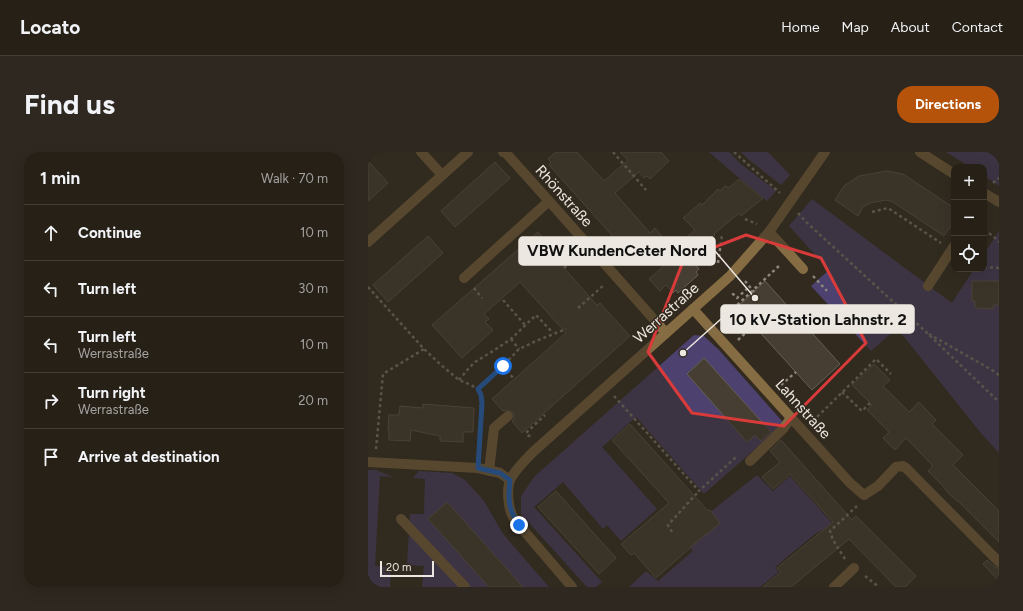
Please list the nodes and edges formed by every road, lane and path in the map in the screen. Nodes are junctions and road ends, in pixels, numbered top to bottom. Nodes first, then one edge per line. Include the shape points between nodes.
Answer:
1 (421, 152) edge
2 (468, 152) edge
3 (503, 152) edge
4 (613, 152) edge
5 (734, 152) edge
6 (825, 152) edge
7 (920, 152) edge
8 (951, 172) edge
9 (442, 175) junction
10 (646, 190) dead end
11 (778, 190) dead end
12 (987, 197) edge
13 (549, 201) junction
14 (999, 202) edge
15 (797, 212) dead end
16 (872, 212) dead end
17 (769, 232) junction
18 (987, 232) edge
19 (722, 235) dead end
20 (368, 242) edge
21 (999, 242) edge
22 (589, 246) junction
23 (951, 247) edge
24 (951, 251) edge
25 (791, 255) junction
26 (718, 263) dead end
27 (564, 268) dead end
28 (987, 268) edge
29 (999, 268) edge
30 (803, 269) joint
31 (615, 275) junction
32 (464, 278) dead end
33 (741, 286) dead end
34 (928, 286) dead end
35 (368, 287) edge
36 (750, 287) junction
37 (737, 290) dead end
38 (753, 291) junction
39 (827, 291) dead end
40 (503, 300) dead end
41 (578, 308) dead end
42 (693, 309) junction
43 (525, 325) junction
44 (566, 329) dead end
45 (925, 331) junction
46 (553, 333) junction
47 (666, 333) junction
48 (511, 339) junction
49 (424, 348) junction
50 (729, 348) junction
51 (519, 349) junction
52 (503, 366) junction
53 (796, 372) dead end
54 (891, 374) dead end
55 (999, 375) edge
56 (514, 379) dead end
57 (459, 380) junction
58 (606, 387) junction
59 (478, 389) junction
60 (842, 392) junction
61 (770, 395) junction
62 (999, 402) edge
63 (870, 403) dead end
64 (543, 414) dead end
65 (508, 416) dead end
66 (791, 418) junction
67 (550, 420) dead end
68 (480, 425) dead end
69 (803, 431) junction
70 (741, 453) dead end
71 (750, 461) dead end
72 (371, 462) edge
73 (489, 471) junction
74 (510, 480) junction
75 (699, 491) junction
76 (864, 495) junction
77 (401, 519) dead end
78 (672, 532) dead end
79 (999, 562) edge
80 (854, 568) joint
81 (465, 587) edge
82 (572, 587) edge
83 (834, 587) edge

1 - 9 street
2 - 9 street
3 - 13 street, Rhönstraße
4 - 10 path
5 - 11 path
6 - 17 street, Werrastraße
7 - 8 street
9 - 20 street
12 - 14 street
13 - 22 street, Rhönstraße
13 - 32 street
15 - 45 path
16 - 23 path via 888,208
17 - 25 street
17 - 42 street, Werrastraße via 730,276
18 - 21 path
19 - 26 path
22 - 27 path
22 - 31 street, Rhönstraße
24 - 34 street
25 - 30 street
25 - 38 path
28 - 29 path
30 - 39 path
31 - 41 path
31 - 47 street, Rhönstraße
33 - 36 path via 746,283
35 - 49 path
36 - 37 path via 736,298 733,294
36 - 38 path
38 - 50 path via 735,307 753,326
40 - 43 path
42 - 47 street, Werrastraße
42 - 50 street, Lahnstraße
43 - 46 path via 536,315
43 - 48 path
44 - 46 path
45 - 55 path
45 - 62 path
46 - 51 path
47 - 58 street, Werrastraße
48 - 51 path
48 - 57 path via 475,362
49 - 57 path
49 - 72 path via 382,374
50 - 61 street, Lahnstraße
51 - 52 path
52 - 56 path
52 - 59 path
53 - 61 path
54 - 60 path via 876,359
57 - 59 path
58 - 74 street, Werrastraße via 528,457
58 - 75 path
59 - 68 path via 482,403
60 - 63 path via 862,411
60 - 69 path
61 - 66 street, Lahnstraße
64 - 67 path
65 - 73 street via 494,428
66 - 69 street, Lahnstraße
66 - 71 street
69 - 76 street, Lahnstraße
70 - 75 path
72 - 73 street via 478,468
73 - 74 street via 500,473
74 - 82 street via 508,494 513,517
75 - 78 path via 668,525
76 - 79 street via 878,486 896,467 903,466
76 - 80 path via 859,504 830,530 833,540
77 - 81 street
80 - 83 street

